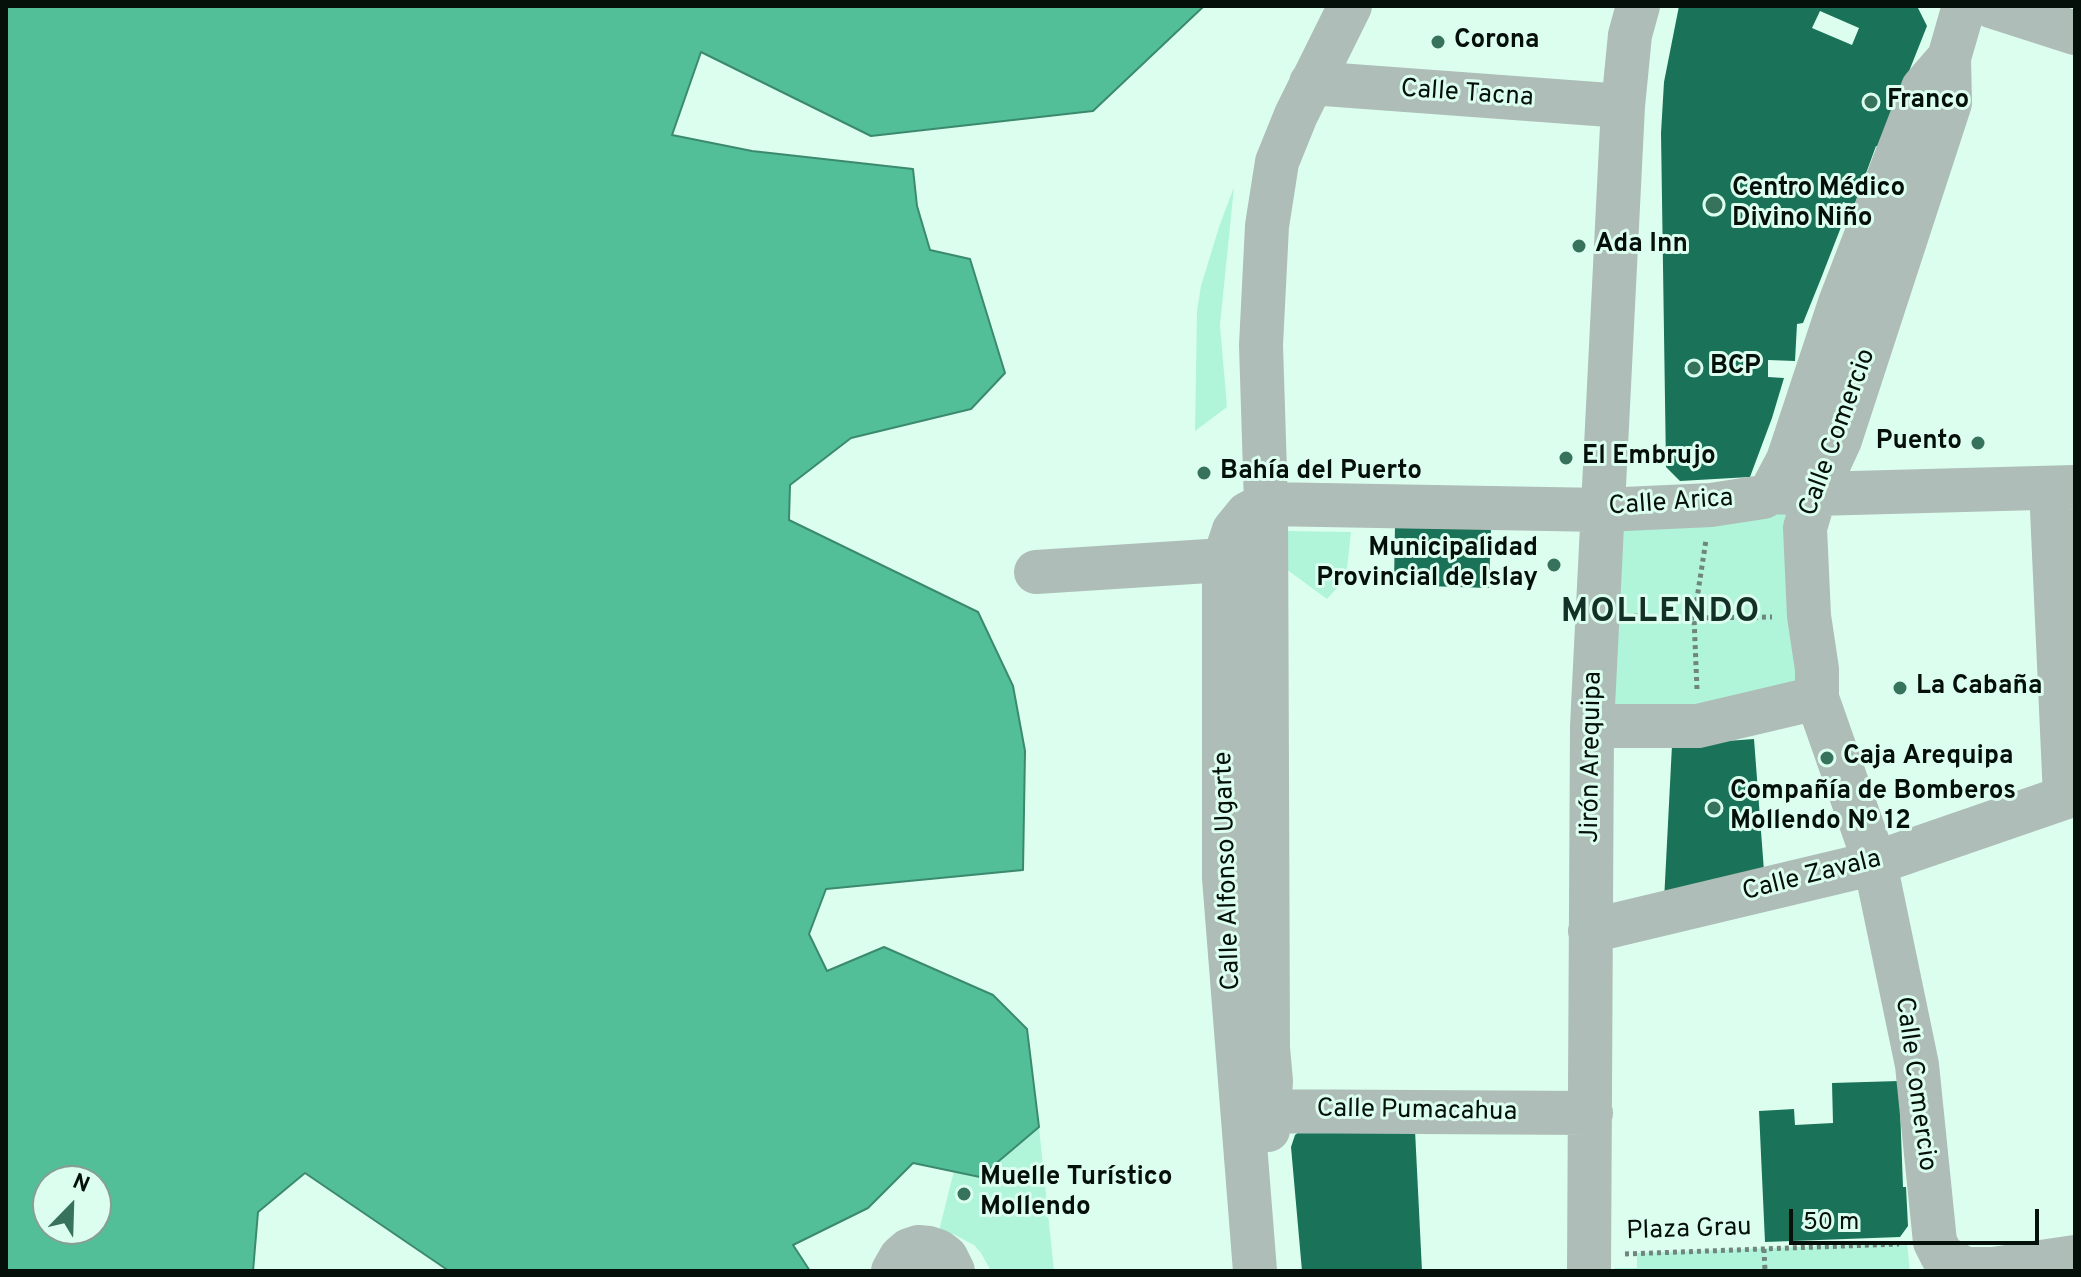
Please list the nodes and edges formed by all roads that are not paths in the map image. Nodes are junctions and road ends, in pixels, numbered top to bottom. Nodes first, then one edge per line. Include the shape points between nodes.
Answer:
1 (1350, 6) edge
2 (1638, 6) edge
3 (1964, 6) edge
4 (1991, 6) edge
5 (2075, 33) edge
6 (1949, 58) junction
7 (1311, 83) junction
8 (1623, 106) junction
9 (2063, 487) edge
10 (1771, 492) junction
11 (1815, 494) junction
12 (1266, 504) junction
13 (1603, 510) junction
14 (1224, 560) junction
15 (1036, 572) dead end
16 (1817, 698) junction
17 (1592, 726) junction
18 (2070, 795) edge
19 (1875, 863) junction
20 (1590, 931) junction
21 (1256, 1110) junction
22 (1591, 1113) junction
23 (1267, 1158) junction
24 (1249, 1205) junction
25 (1950, 1256) edge
26 (2075, 1257) edge
27 (1588, 1263) edge
28 (893, 1271) edge
29 (953, 1271) edge
30 (1255, 1271) edge
31 (1282, 1271) edge

1 - 7 street, Calle Alfonso Ugarte
2 - 8 street, Jirón Arequipa
3 - 6 street, Calle Comercio
4 - 5 street
6 - 10 street, Calle Comercio via 1923,88 1840,303 1788,460
6 - 11 street, Calle Comercio via 1950,103 1840,440
7 - 8 street, Calle Tacna
7 - 12 street, Calle Alfonso Ugarte via 1277,162 1267,226 1261,345
8 - 13 street, Jirón Arequipa
9 - 11 street, Calle Arica
9 - 18 street
10 - 11 street, Calle Arica
10 - 13 street, Calle Arica via 1711,505
11 - 16 street, Calle Comercio via 1805,528
12 - 13 street, Calle Arica
12 - 14 street, Calle Alfonso Ugarte via 1247,514 1234,530
12 - 21 street, Calle Alfonso Ugarte via 1271,1081
13 - 17 street, Jirón Arequipa
14 - 15 street
14 - 21 street, Calle Alfonso Ugarte via 1224,878 1237,1058
16 - 17 street via 1698,726
16 - 19 street, Calle Comercio
17 - 20 street, Jirón Arequipa
18 - 19 street, Calle Zavala
19 - 20 street, Calle Zavala
19 - 25 street, Calle Comercio
20 - 22 street, Jirón Arequipa
21 - 22 street, Calle Pumacahua
21 - 23 street, Calle Alfonso Ugarte
21 - 24 street, Calle Alfonso Ugarte
22 - 27 street, Jirón Arequipa
23 - 24 street, Calle Alfonso Ugarte
23 - 31 street, Calle Alfonso Ugarte
24 - 30 street
25 - 26 street via 1993,1269
28 - 29 street via 901,1257 918,1247 938,1251

